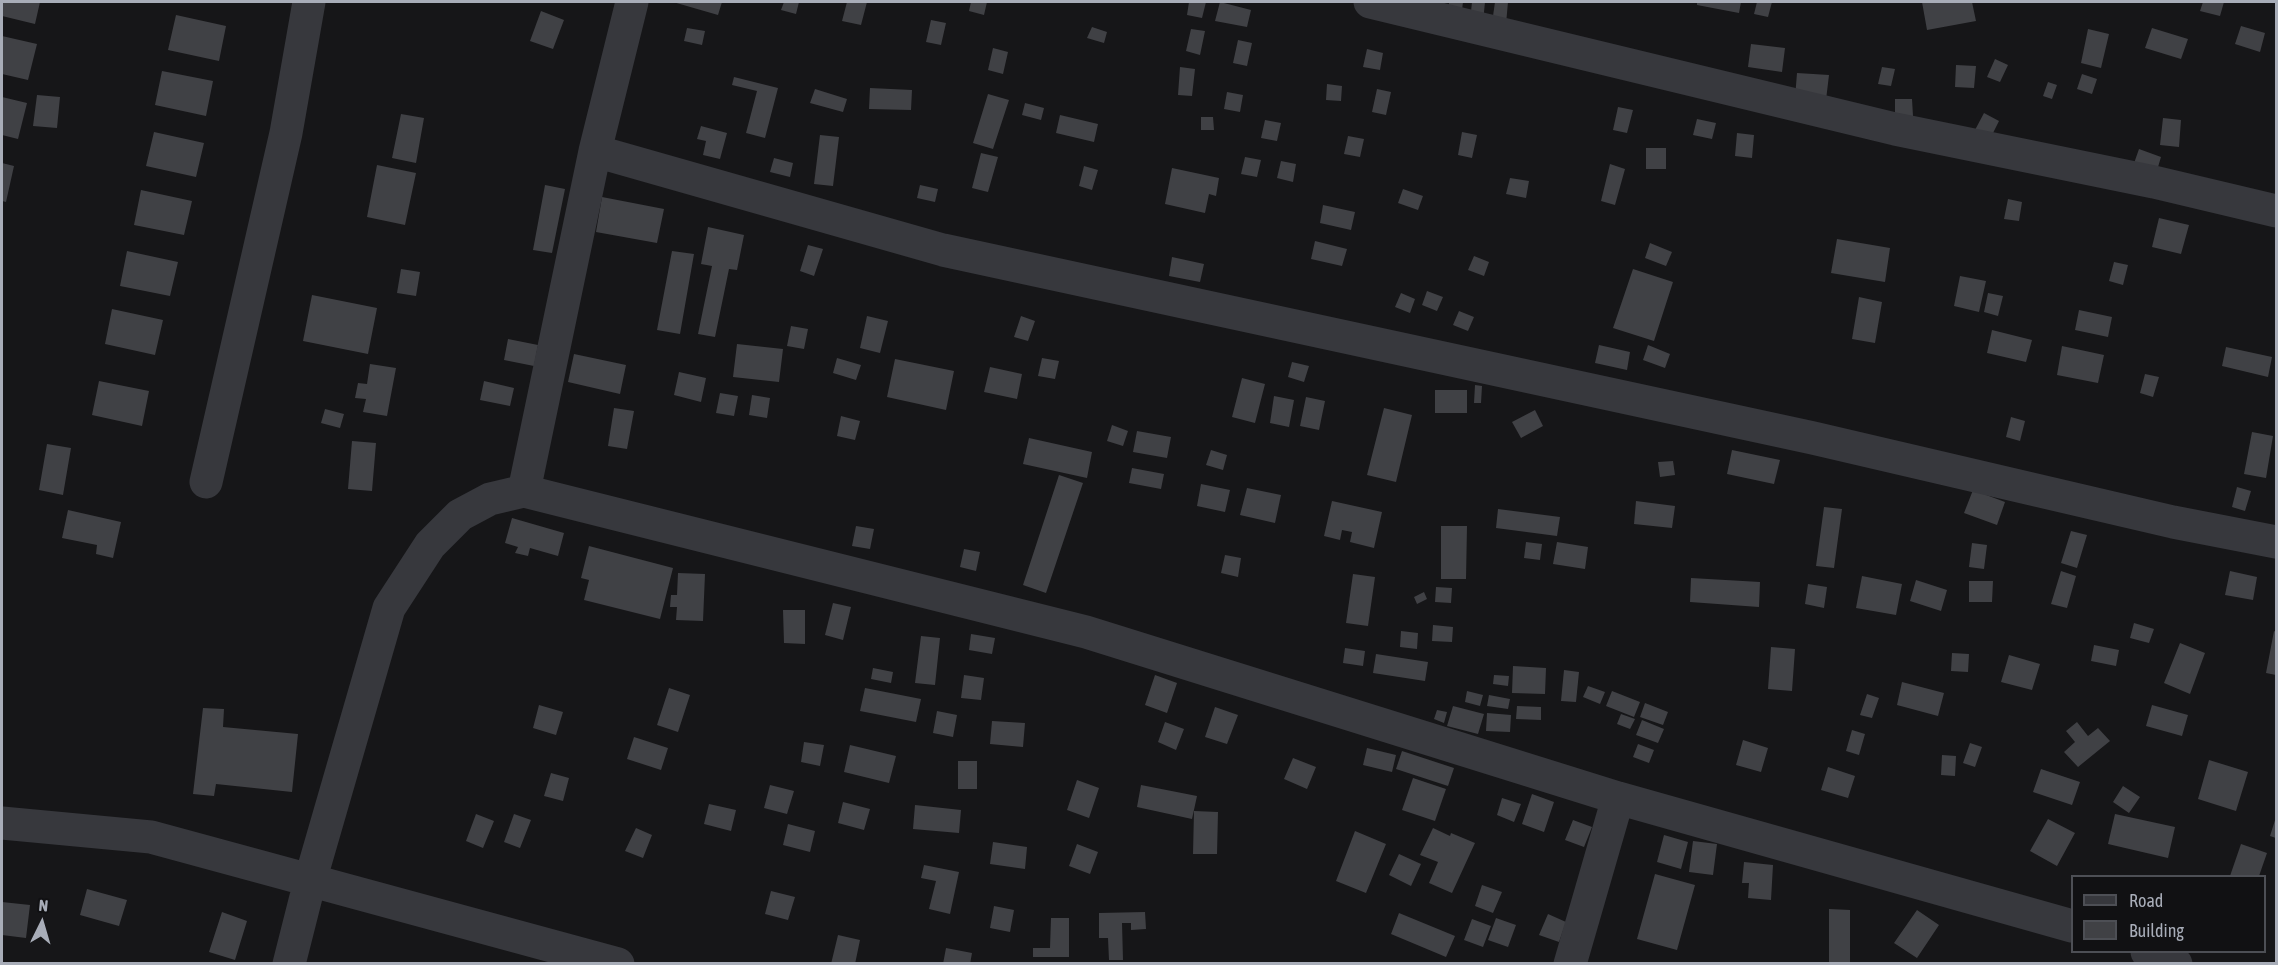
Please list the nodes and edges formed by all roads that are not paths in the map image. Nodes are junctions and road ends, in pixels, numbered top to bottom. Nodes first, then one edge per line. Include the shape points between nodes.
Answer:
1 (309, 2) edge
2 (632, 2) edge
3 (1370, 2) edge
4 (595, 151) junction
5 (2277, 211) edge
6 (206, 482) dead end
7 (524, 491) junction
8 (2277, 542) edge
9 (1618, 798) junction
10 (2, 824) edge
11 (310, 881) junction
12 (2071, 925) edge
13 (2152, 953) edge
14 (289, 963) edge
15 (618, 963) edge
16 (1570, 963) edge
17 (2176, 963) edge

1 - 6 street via 286,133
2 - 4 street
3 - 5 street via 1896,129
4 - 7 street
4 - 8 street via 943,250
7 - 9 street via 1086,632
7 - 11 street via 490,499 460,515 430,545 389,608
9 - 12 street
9 - 16 street
10 - 11 street via 151,837
11 - 14 street
11 - 15 street
13 - 17 street

